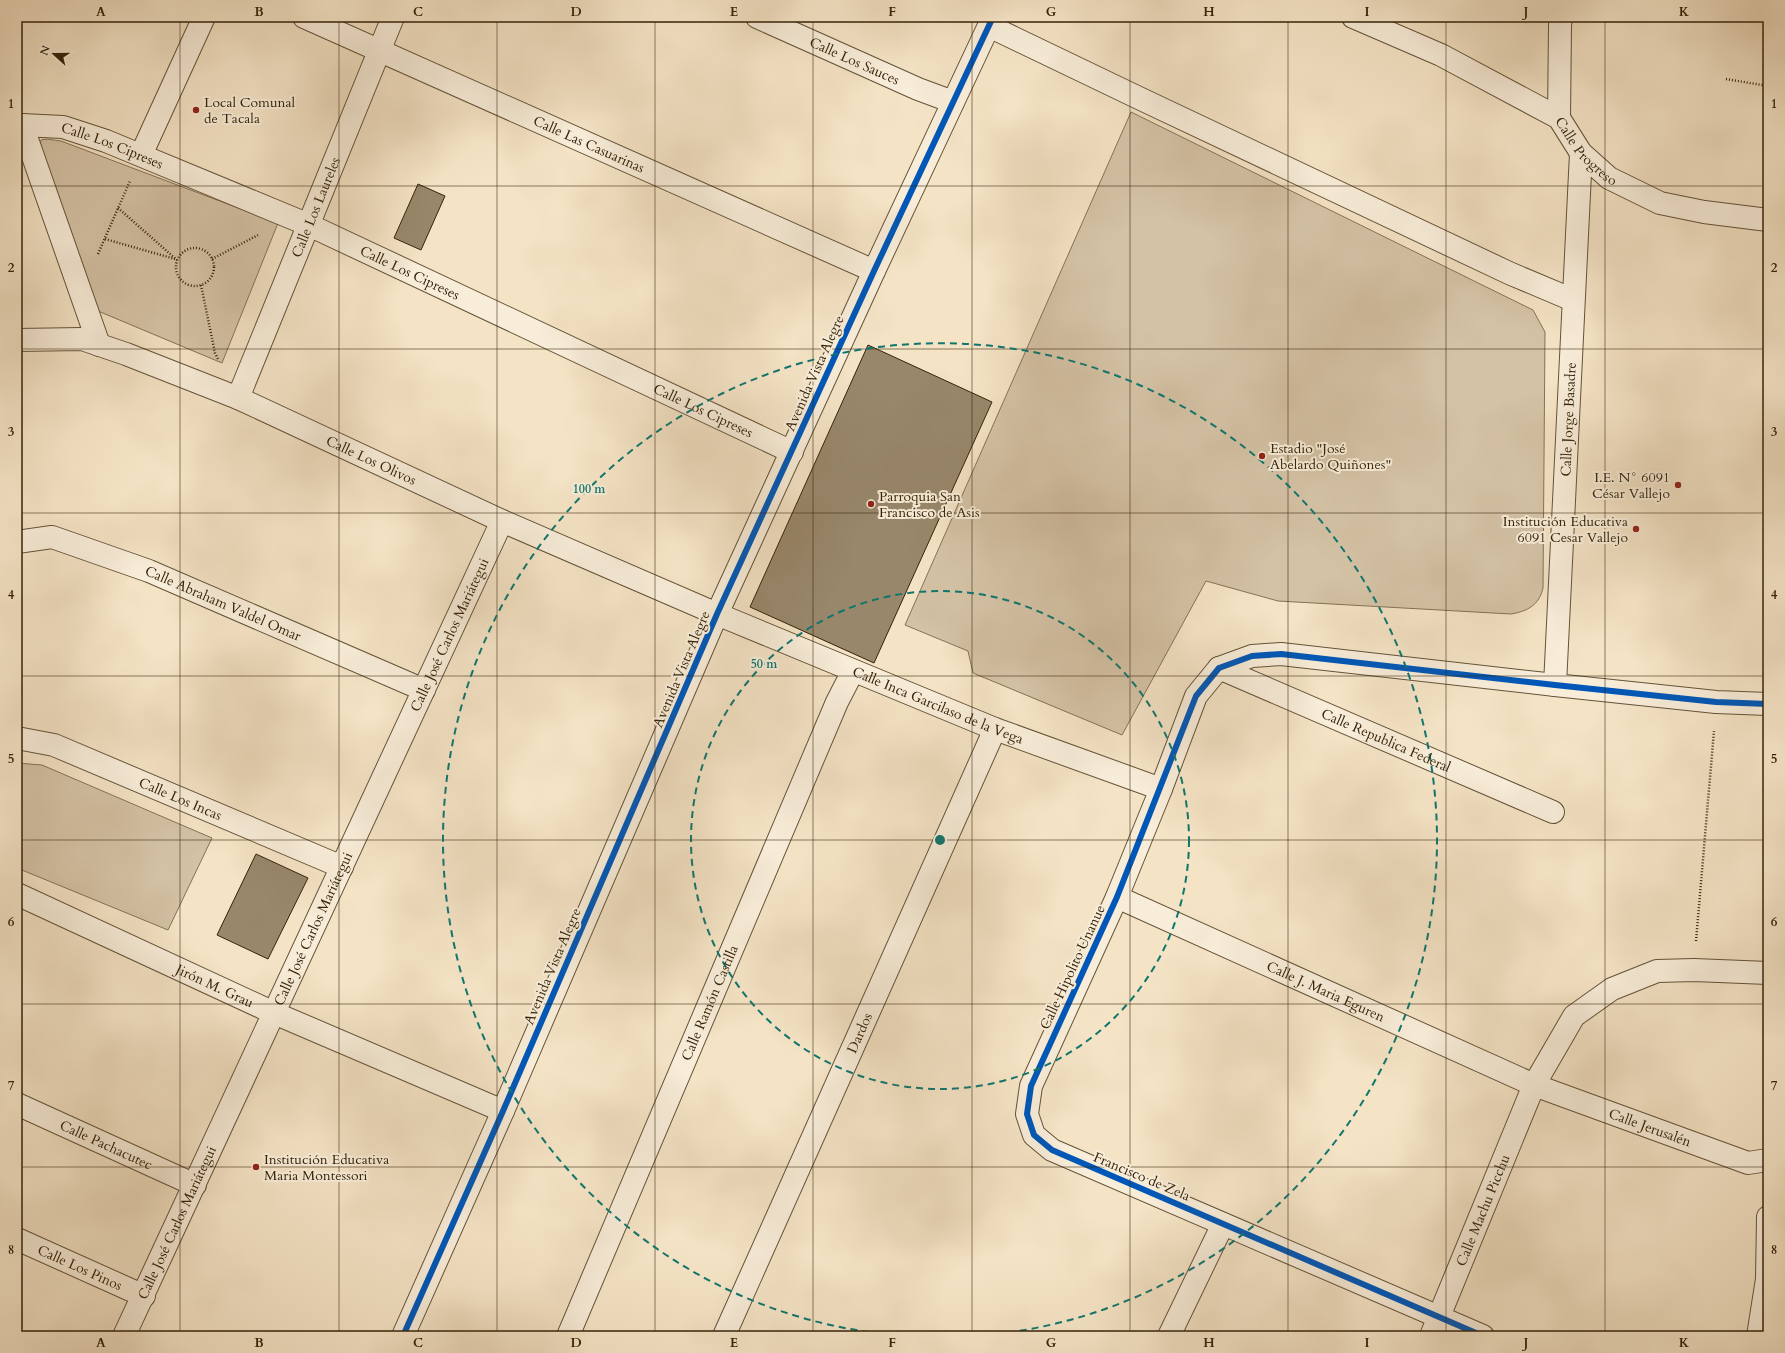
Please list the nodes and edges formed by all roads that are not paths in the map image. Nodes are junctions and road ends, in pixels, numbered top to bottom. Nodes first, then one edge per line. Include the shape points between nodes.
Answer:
1 (204, 17) edge
2 (304, 17) edge
3 (393, 17) edge
4 (757, 17) edge
5 (1353, 17) edge
6 (1562, 17) edge
7 (991, 21) edge
8 (380, 50) junction
9 (953, 102) junction
10 (1559, 118) junction
11 (19, 126) edge
12 (1582, 153) junction
13 (141, 155) junction
14 (1768, 220) edge
15 (309, 225) junction
16 (874, 271) junction
17 (1573, 300) junction
18 (17, 340) edge
19 (99, 345) junction
20 (238, 398) junction
21 (792, 452) junction
22 (502, 521) junction
23 (17, 542) edge
24 (717, 614) junction
25 (1218, 668) junction
26 (853, 671) junction
27 (1555, 685) junction
28 (424, 690) junction
29 (1768, 704) edge
30 (995, 729) junction
31 (17, 738) edge
32 (1160, 789) junction
33 (1553, 812) dead end
34 (342, 867) junction
35 (17, 894) edge
36 (1117, 897) junction
37 (1768, 973) edge
38 (274, 1012) junction
39 (1534, 1085) junction
40 (17, 1104) edge
41 (503, 1111) junction
42 (1052, 1150) joint
43 (1768, 1160) edge
44 (195, 1185) junction
45 (1768, 1217) edge
46 (1223, 1224) junction
47 (17, 1239) edge
48 (144, 1296) junction
49 (1435, 1327) edge
50 (124, 1336) edge
51 (403, 1336) edge
52 (568, 1336) edge
53 (724, 1336) edge
54 (1169, 1336) edge
55 (1483, 1336) edge
56 (1758, 1336) edge

1 - 13 street
2 - 8 street, Calle Las Casuarinas
3 - 8 street, Calle Los Laureles
4 - 9 street, Calle Los Sauces
5 - 10 street, Calle Progreso via 1441,55
6 - 10 street
7 - 9 street, Avenida Vista Alegre
7 - 17 street via 1141,99 1495,266
8 - 15 street, Calle Los Laureles
8 - 16 street, Calle Las Casuarinas
9 - 16 street, Avenida Vista Alegre
10 - 12 street, Calle Progreso
11 - 13 street, Calle Los Cipreses via 63,127
11 - 19 street
12 - 14 street, Calle Progreso via 1609,178 1660,203 1704,212
12 - 17 street, Calle Jorge Basadre
13 - 15 street, Calle Los Cipreses
15 - 20 street, Calle Los Laureles
15 - 21 street, Calle Los Cipreses
16 - 21 street, Avenida Vista Alegre
17 - 27 street, Calle Jorge Basadre
18 - 19 street, Calle Los Olivos via 82,339
19 - 20 street, Calle Los Olivos
20 - 22 street, Calle Los Olivos
21 - 24 street, Avenida Vista Alegre
22 - 24 street, Calle Los Olivos
22 - 28 street, Calle José Carlos Mariátegui
23 - 28 street, Calle Abraham Valdel Omar via 52,537 149,571
24 - 26 street, Calle Inca Garcilaso de la Vega
24 - 41 street, Avenida Vista Alegre
25 - 27 street via 1252,656 1281,654
25 - 32 street, Calle Hipolito Unanue via 1196,696
25 - 33 street, Calle Republica Federal
26 - 30 street, Calle Inca Garcilaso de la Vega
26 - 52 street, Calle Ramón Castilla via 834,710
27 - 29 street via 1716,702
28 - 34 street, Calle José Carlos Mariátegui
30 - 32 street, Calle Inca Garcilaso de la Vega
30 - 53 street, Dardos
31 - 34 street, Calle Los Incas via 54,745
32 - 36 street, Calle Hipolito Unanue
34 - 38 street, Calle José Carlos Mariátegui
35 - 38 street, Jirón M. Grau
36 - 39 street, Calle J. Maria Eguren
36 - 42 street, Calle Hipolito Unanue via 1030,1086 1028,1114 1034,1135
37 - 39 street, Calle Machu Picchu via 1657,971 1612,989 1574,1016
38 - 41 street, Jirón M. Grau
38 - 44 street, Calle José Carlos Mariátegui
39 - 43 street, Calle Jerusalén via 1748,1163
39 - 49 street, Calle Machu Picchu
40 - 44 street, Calle Pachacutec
41 - 51 street, Avenida Vista Alegre
42 - 46 street, Francisco de Zela
44 - 48 street, Calle José Carlos Mariátegui
45 - 56 street via 1767,1279
46 - 49 street, Francisco de Zela
46 - 54 street
47 - 48 street, Calle Los Pinos
48 - 50 street, Calle José Carlos Mariátegui
49 - 55 street, Francisco de Zela

